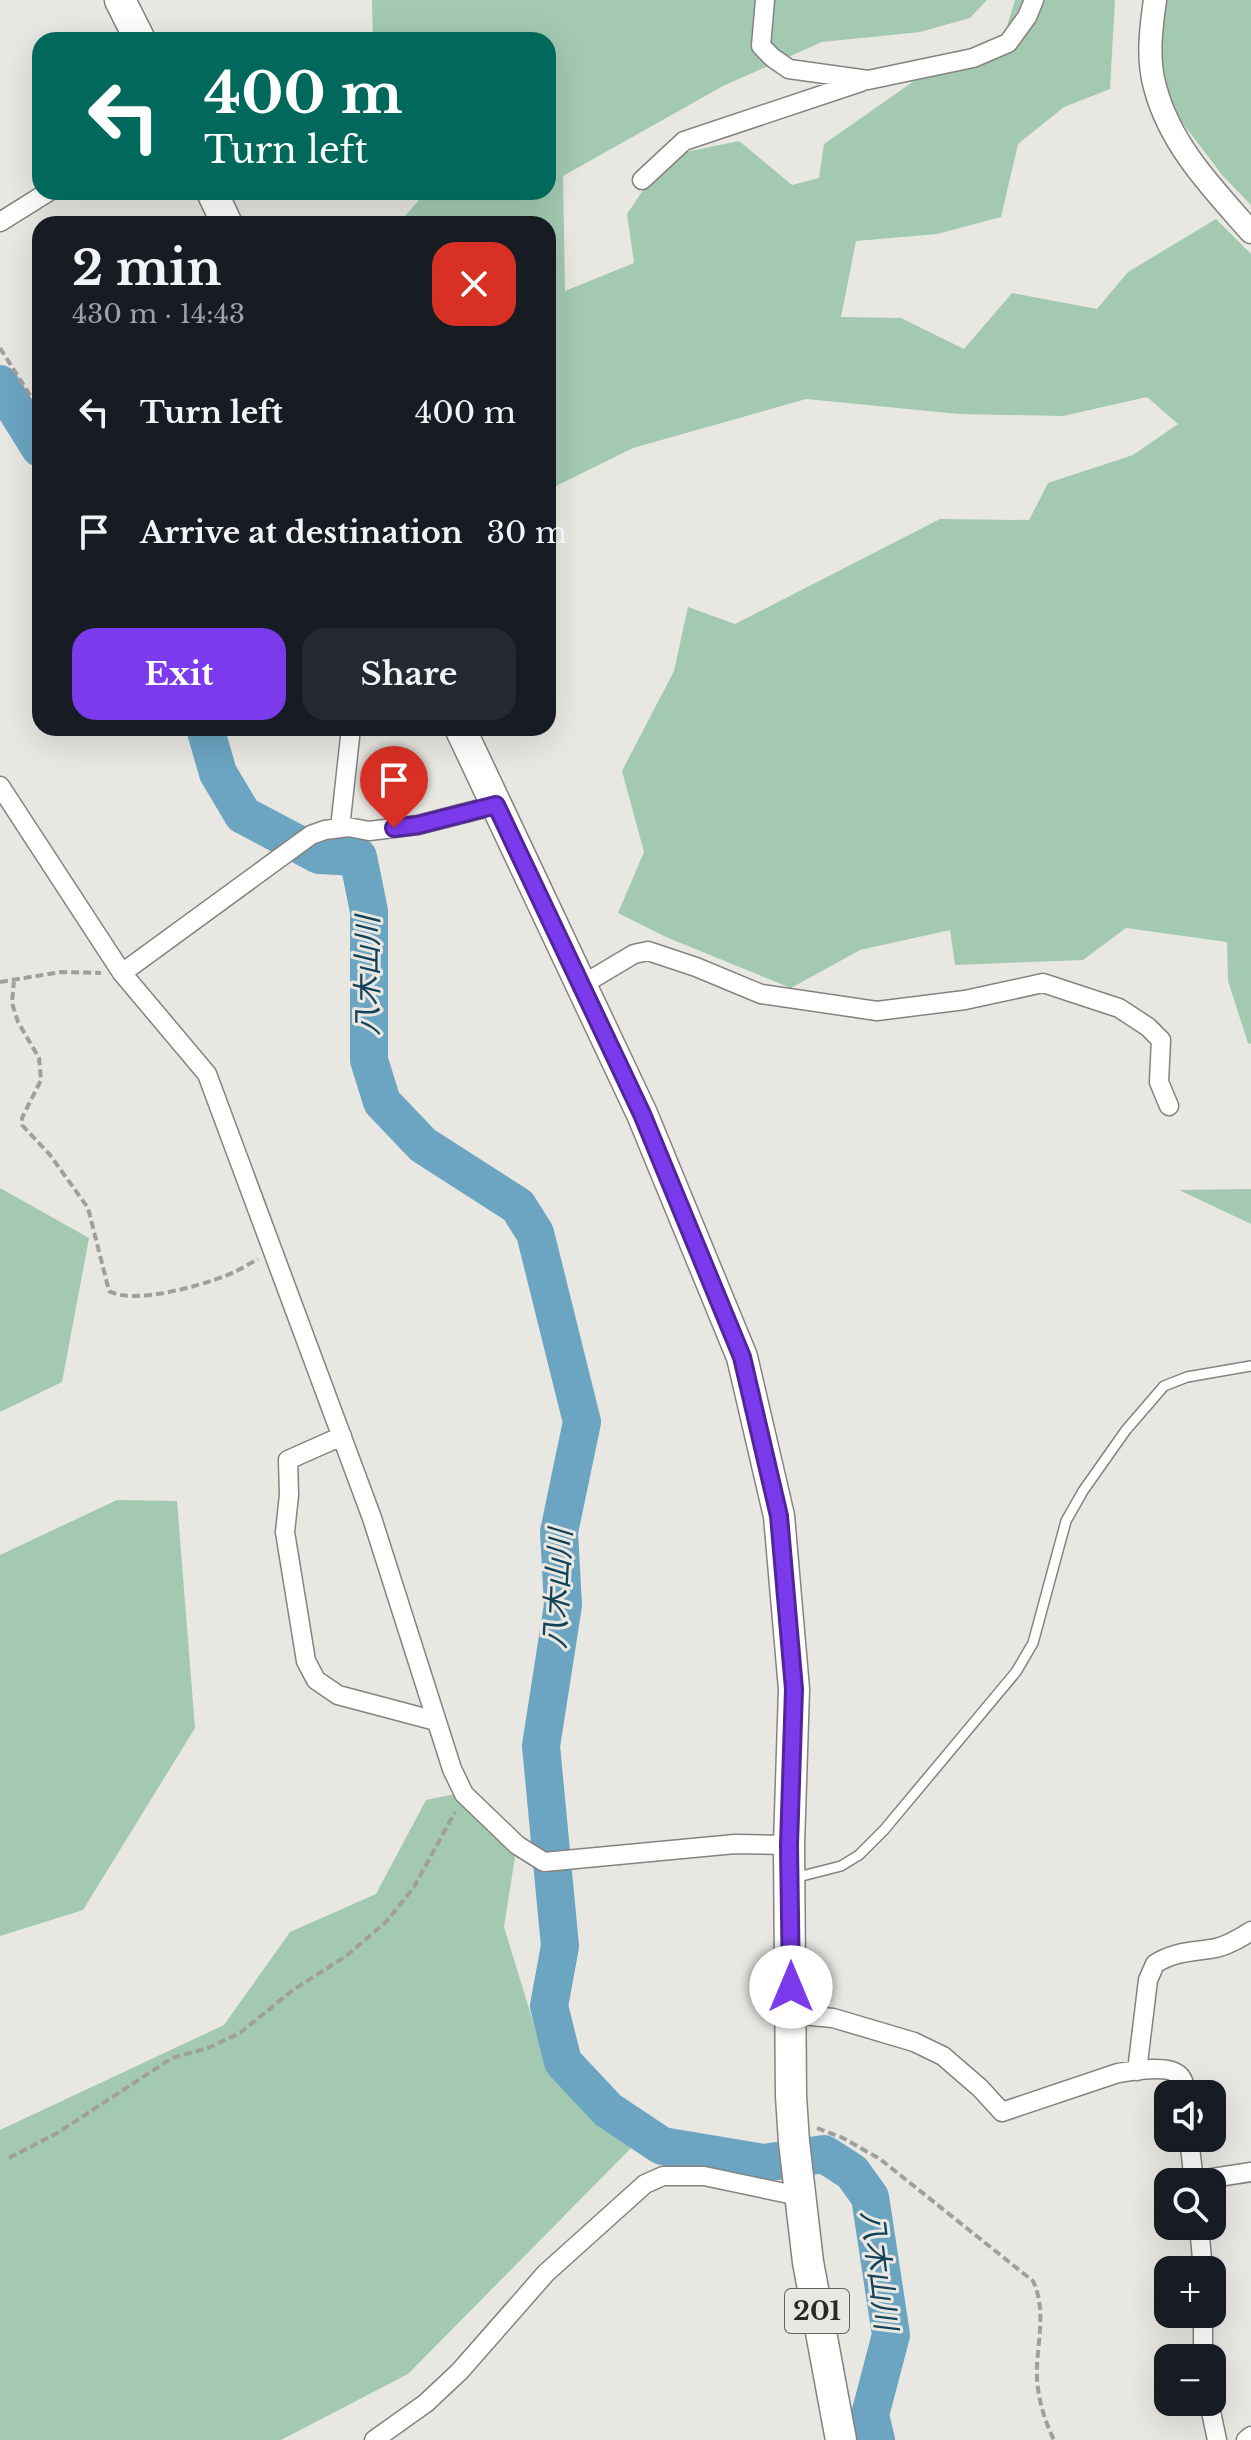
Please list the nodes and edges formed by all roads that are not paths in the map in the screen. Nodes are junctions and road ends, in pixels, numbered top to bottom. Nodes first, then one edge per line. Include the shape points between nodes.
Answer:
1 (120, 0) edge
2 (765, 0) edge
3 (1034, 0) edge
4 (1155, 0) edge
5 (136, 32) edge
6 (868, 80) junction
7 (642, 180) dead end
8 (35, 200) edge
9 (0, 222) edge
10 (1251, 232) edge
11 (350, 736) edge
12 (464, 736) edge
13 (0, 786) edge
14 (496, 805) junction
15 (340, 828) junction
16 (122, 973) junction
17 (582, 985) junction
18 (1169, 1106) dead end
19 (1251, 1366) edge
20 (342, 1436) junction
21 (436, 1721) junction
22 (789, 1845) junction
23 (790, 1878) junction
24 (1251, 1931) edge
25 (791, 2014) junction
26 (1137, 2071) junction
27 (1183, 2080) edge
28 (1251, 2172) edge
29 (1226, 2176) edge
30 (798, 2188) junction
31 (1212, 2416) edge
32 (1251, 2436) edge
33 (374, 2440) edge
34 (841, 2440) edge
35 (1217, 2440) edge
36 (1246, 2440) edge

1 - 5 highway
2 - 6 street via 761,46 773,58 789,69
3 - 6 street via 1008,43 973,58
4 - 10 street via 1150,39 1154,86 1163,110 1192,165
6 - 7 street via 684,141
8 - 9 street
11 - 15 street
12 - 14 highway, 201
13 - 16 street
14 - 15 street via 418,825 369,831
14 - 17 highway, 201
15 - 16 street via 311,835
16 - 20 street via 207,1074
17 - 18 street via 648,951 761,994 877,1011 1043,983 1119,1008 1155,1033 1161,1040 1159,1082
17 - 22 highway, 201 via 642,1114 742,1357 779,1516 794,1689
19 - 23 lane via 1164,1386 1126,1430 1066,1521 1033,1643 1016,1672 859,1855 841,1866
20 - 21 street
20 - 21 street via 288,1460 285,1532 306,1661 316,1680 338,1695
21 - 22 street via 464,1794 517,1845 553,1861 735,1844
22 - 23 highway, 201
23 - 25 highway, 201
24 - 26 street via 1218,1947 1178,1953 1155,1964 1148,1980
25 - 26 street via 833,2018 914,2042 943,2056 1002,2112
25 - 30 highway, 201
26 - 27 street via 1176,2072
28 - 29 street
30 - 33 street via 704,2176 663,2176 645,2184 546,2273 460,2371
30 - 34 highway, 201
31 - 35 street
32 - 36 street

